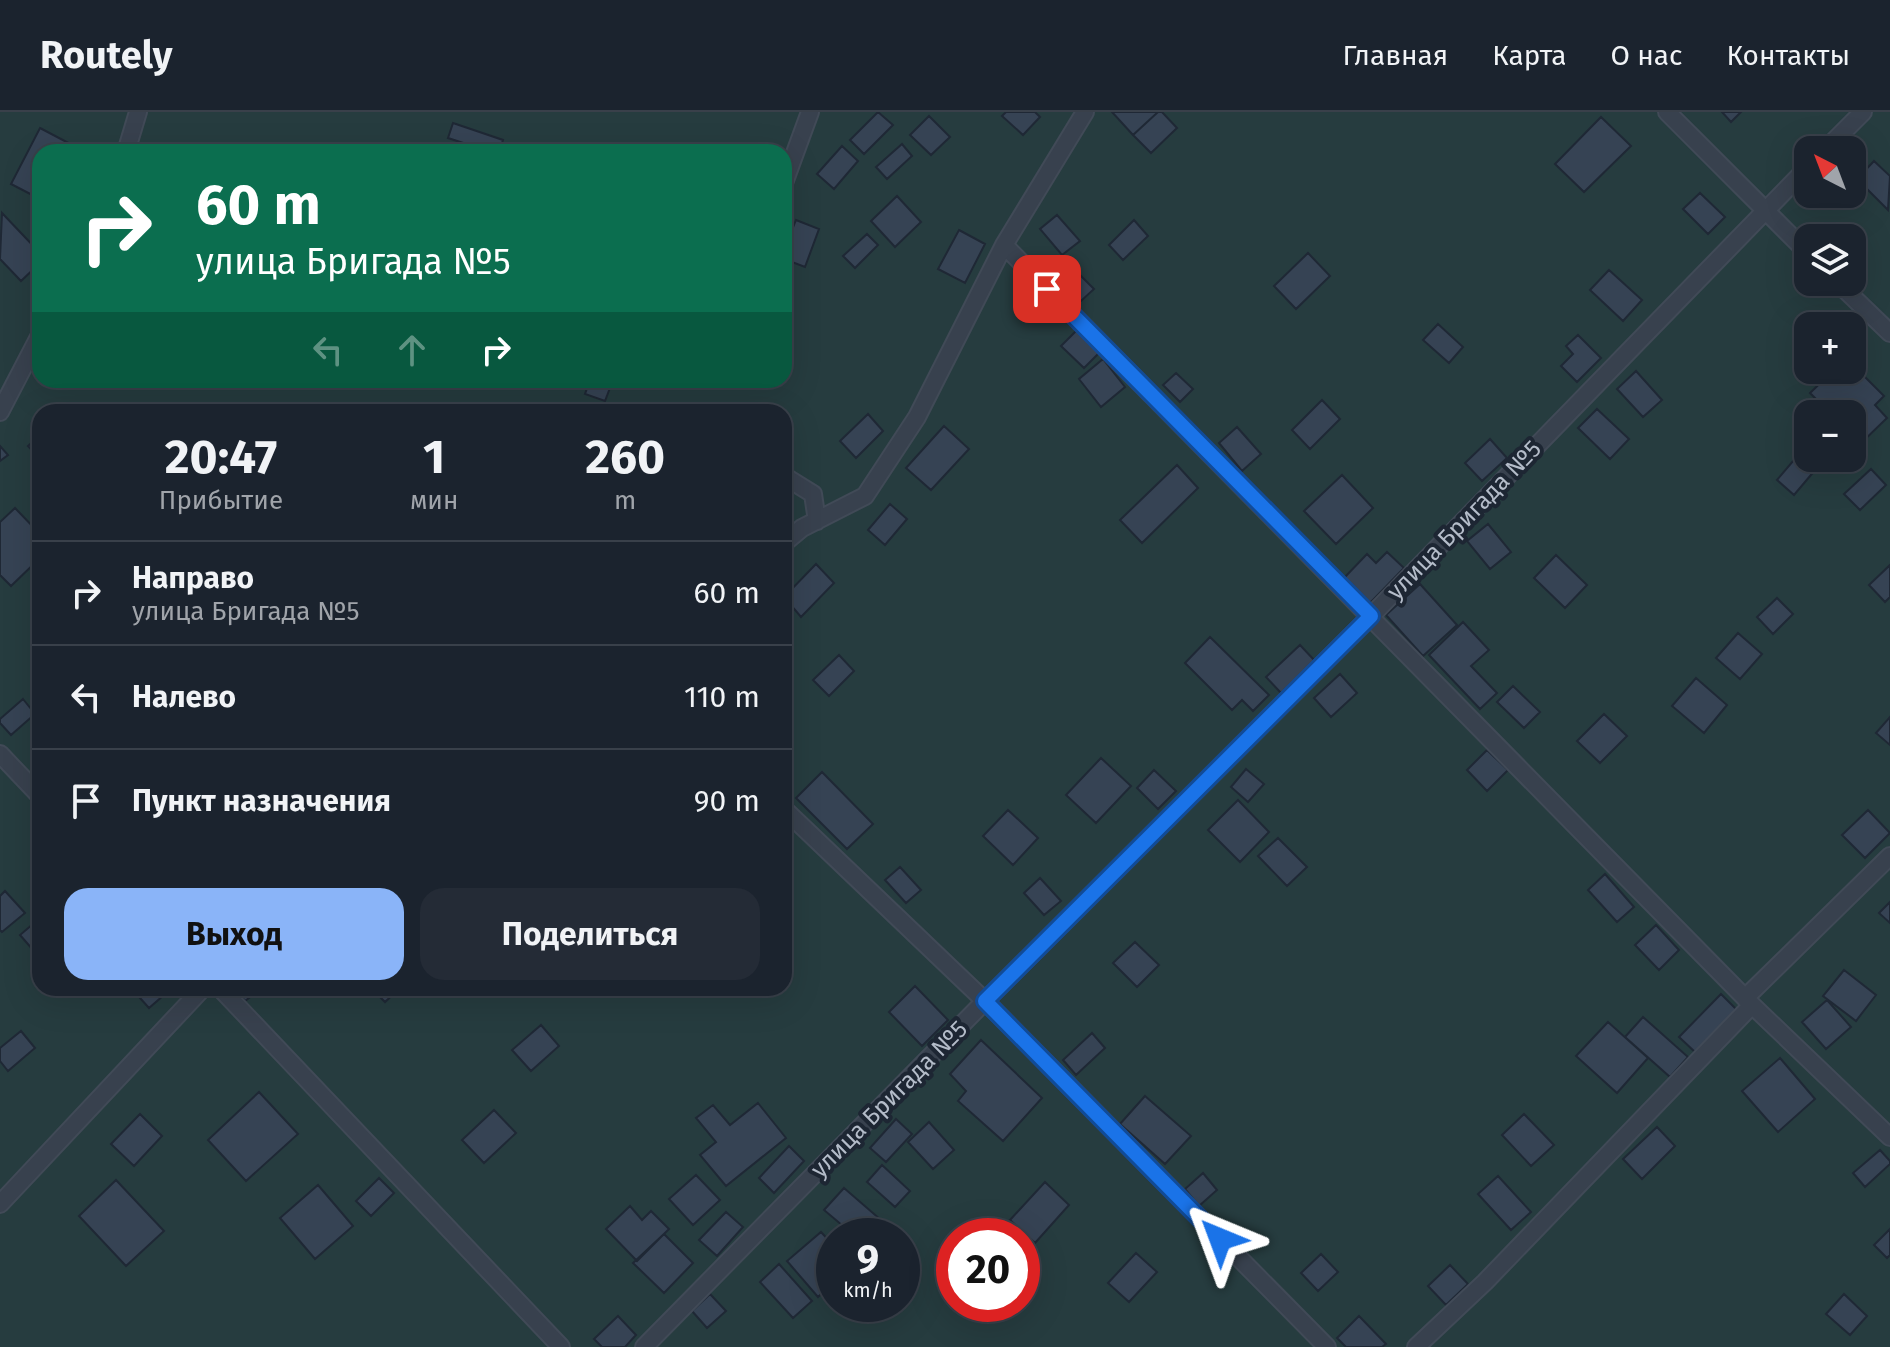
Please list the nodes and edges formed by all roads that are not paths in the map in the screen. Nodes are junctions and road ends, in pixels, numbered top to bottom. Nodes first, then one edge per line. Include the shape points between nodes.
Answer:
1 (138, 112) edge
2 (810, 112) edge
3 (1085, 112) edge
4 (1667, 112) edge
5 (1863, 112) edge
6 (1839, 136) edge
7 (128, 144) edge
8 (792, 161) edge
9 (1794, 181) edge
10 (1764, 211) junction
11 (1794, 240) edge
12 (1004, 245) junction
13 (1852, 296) edge
14 (1890, 333) edge
15 (32, 350) edge
16 (0, 412) edge
17 (792, 481) edge
18 (817, 521) junction
19 (792, 536) edge
20 (1371, 616) junction
21 (0, 754) edge
22 (32, 788) edge
23 (792, 817) edge
24 (1890, 856) edge
25 (195, 996) edge
26 (228, 996) edge
27 (985, 1001) junction
28 (1749, 1002) junction
29 (1890, 1137) edge
30 (0, 1204) edge
31 (561, 1347) edge
32 (644, 1347) edge
33 (1327, 1347) edge
34 (1416, 1347) edge

1 - 7 lane
2 - 8 lane
3 - 12 lane
4 - 10 lane
5 - 6 lane
9 - 10 lane, улица Бригада №5
10 - 11 lane
10 - 20 lane, улица Бригада №5
12 - 18 lane via 917,417 865,496
12 - 20 lane
13 - 14 lane
15 - 16 lane
17 - 18 lane via 813,494
18 - 19 lane
20 - 27 lane, улица Бригада №5
20 - 28 lane
21 - 22 lane
23 - 27 lane
24 - 28 lane
25 - 30 lane
26 - 31 lane
27 - 32 lane, улица Бригада №5
27 - 33 lane
28 - 29 lane
28 - 34 lane via 1485,1282

